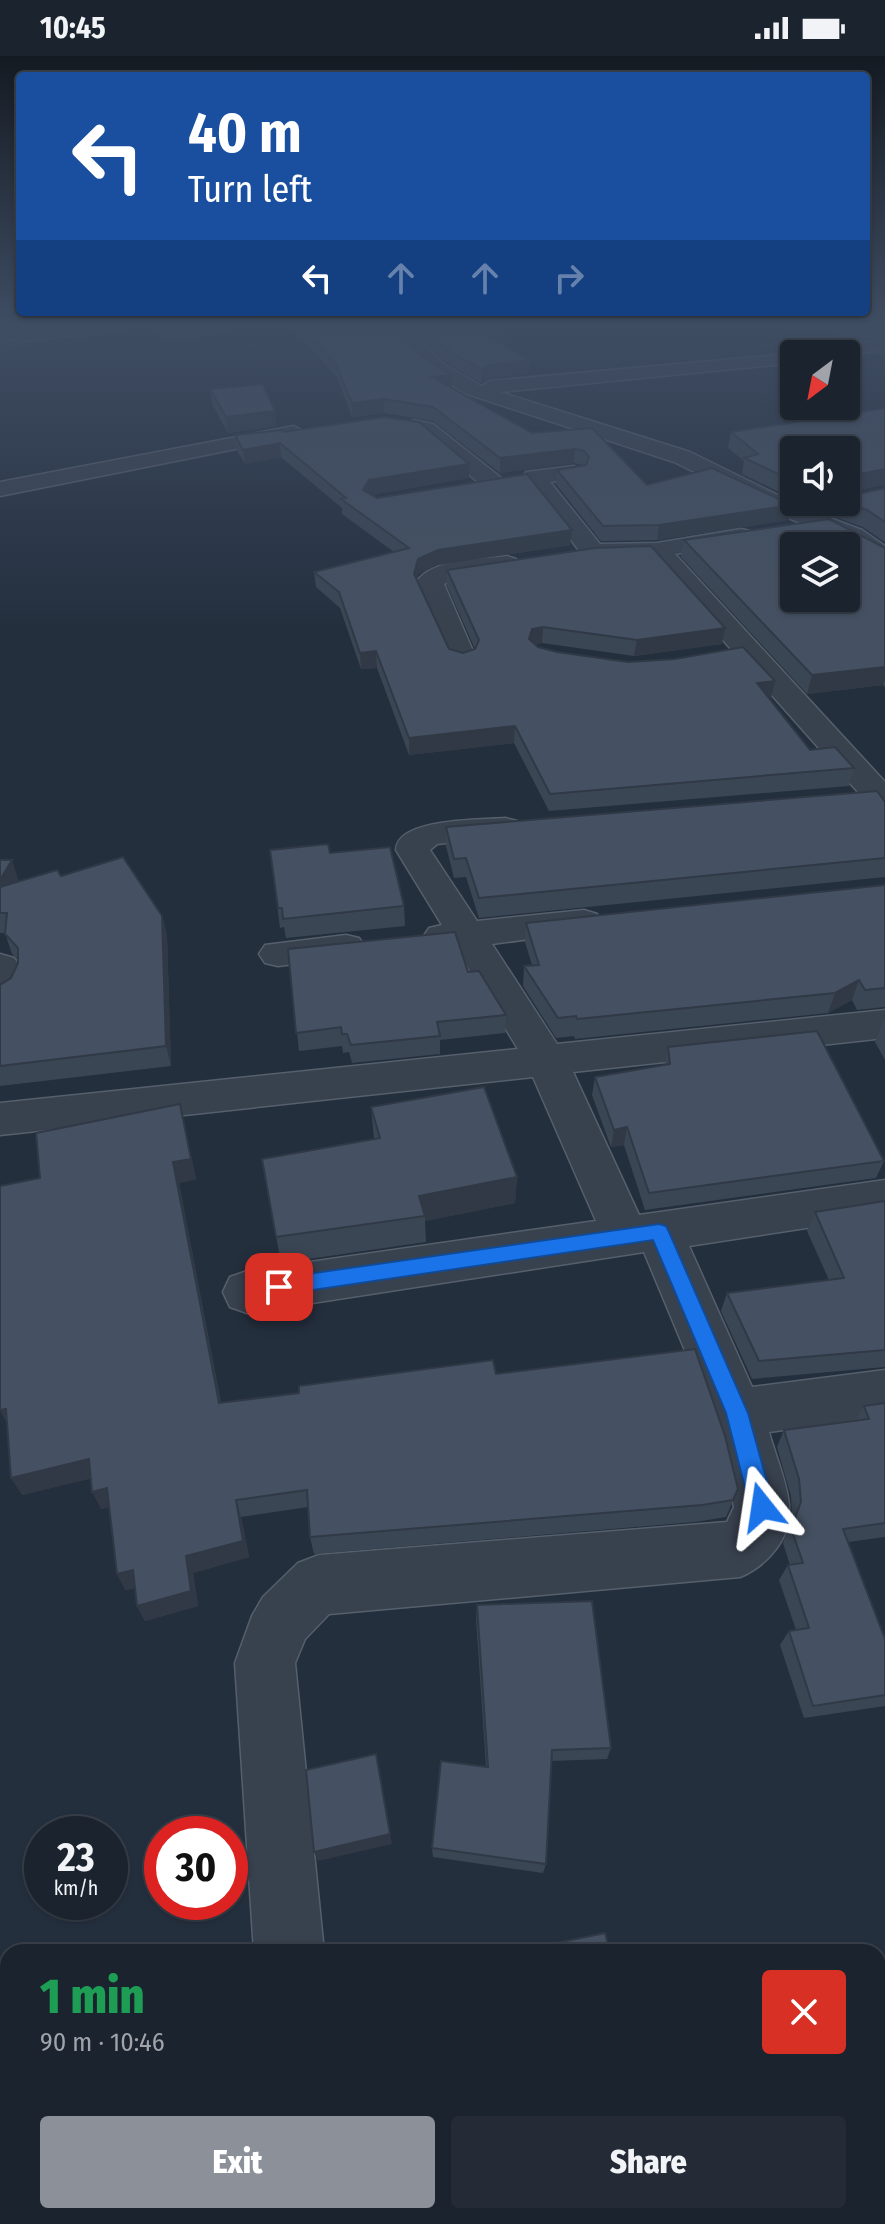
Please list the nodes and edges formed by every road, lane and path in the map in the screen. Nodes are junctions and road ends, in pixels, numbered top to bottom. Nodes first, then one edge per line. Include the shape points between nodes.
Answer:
1 (416, 426) edge
2 (586, 426) edge
3 (309, 430) edge
4 (574, 473) edge
5 (534, 477) junction
6 (492, 482) junction
7 (466, 486) edge
8 (0, 489) edge
9 (825, 516) edge
10 (836, 516) edge
11 (781, 526) junction
12 (657, 550) junction
13 (593, 552) junction
14 (561, 556) edge
15 (885, 557) edge
16 (530, 560) edge
17 (749, 650) junction
18 (462, 658) edge
19 (711, 658) edge
20 (883, 799) edge
21 (831, 800) edge
22 (531, 826) edge
23 (623, 918) edge
24 (468, 934) junction
25 (278, 954) dead end
26 (0, 967) edge
27 (0, 991) edge
28 (885, 1024) edge
29 (548, 1063) junction
30 (0, 1119) edge
31 (885, 1198) edge
32 (642, 1233) junction
33 (247, 1292) dead end
34 (885, 1393) edge
35 (737, 1413) junction
36 (288, 1944) edge

1 - 6 street via 426,428
2 - 11 street via 682,457
3 - 8 street
4 - 5 street
5 - 6 street
5 - 13 street
6 - 7 street
9 - 11 street
10 - 15 street
11 - 12 street
12 - 13 street
12 - 17 street
13 - 14 street
16 - 18 street via 452,571 430,581
17 - 19 street
17 - 20 street
20 - 21 street
22 - 24 street via 437,834 413,844
23 - 24 street
24 - 25 street
24 - 29 street
26 - 27 street
28 - 29 street
29 - 30 street
29 - 32 street
31 - 32 street
32 - 33 street
32 - 35 street
34 - 35 street
35 - 36 street via 762,1507 755,1533 740,1549 319,1584 287,1609 272,1635 265,1663

